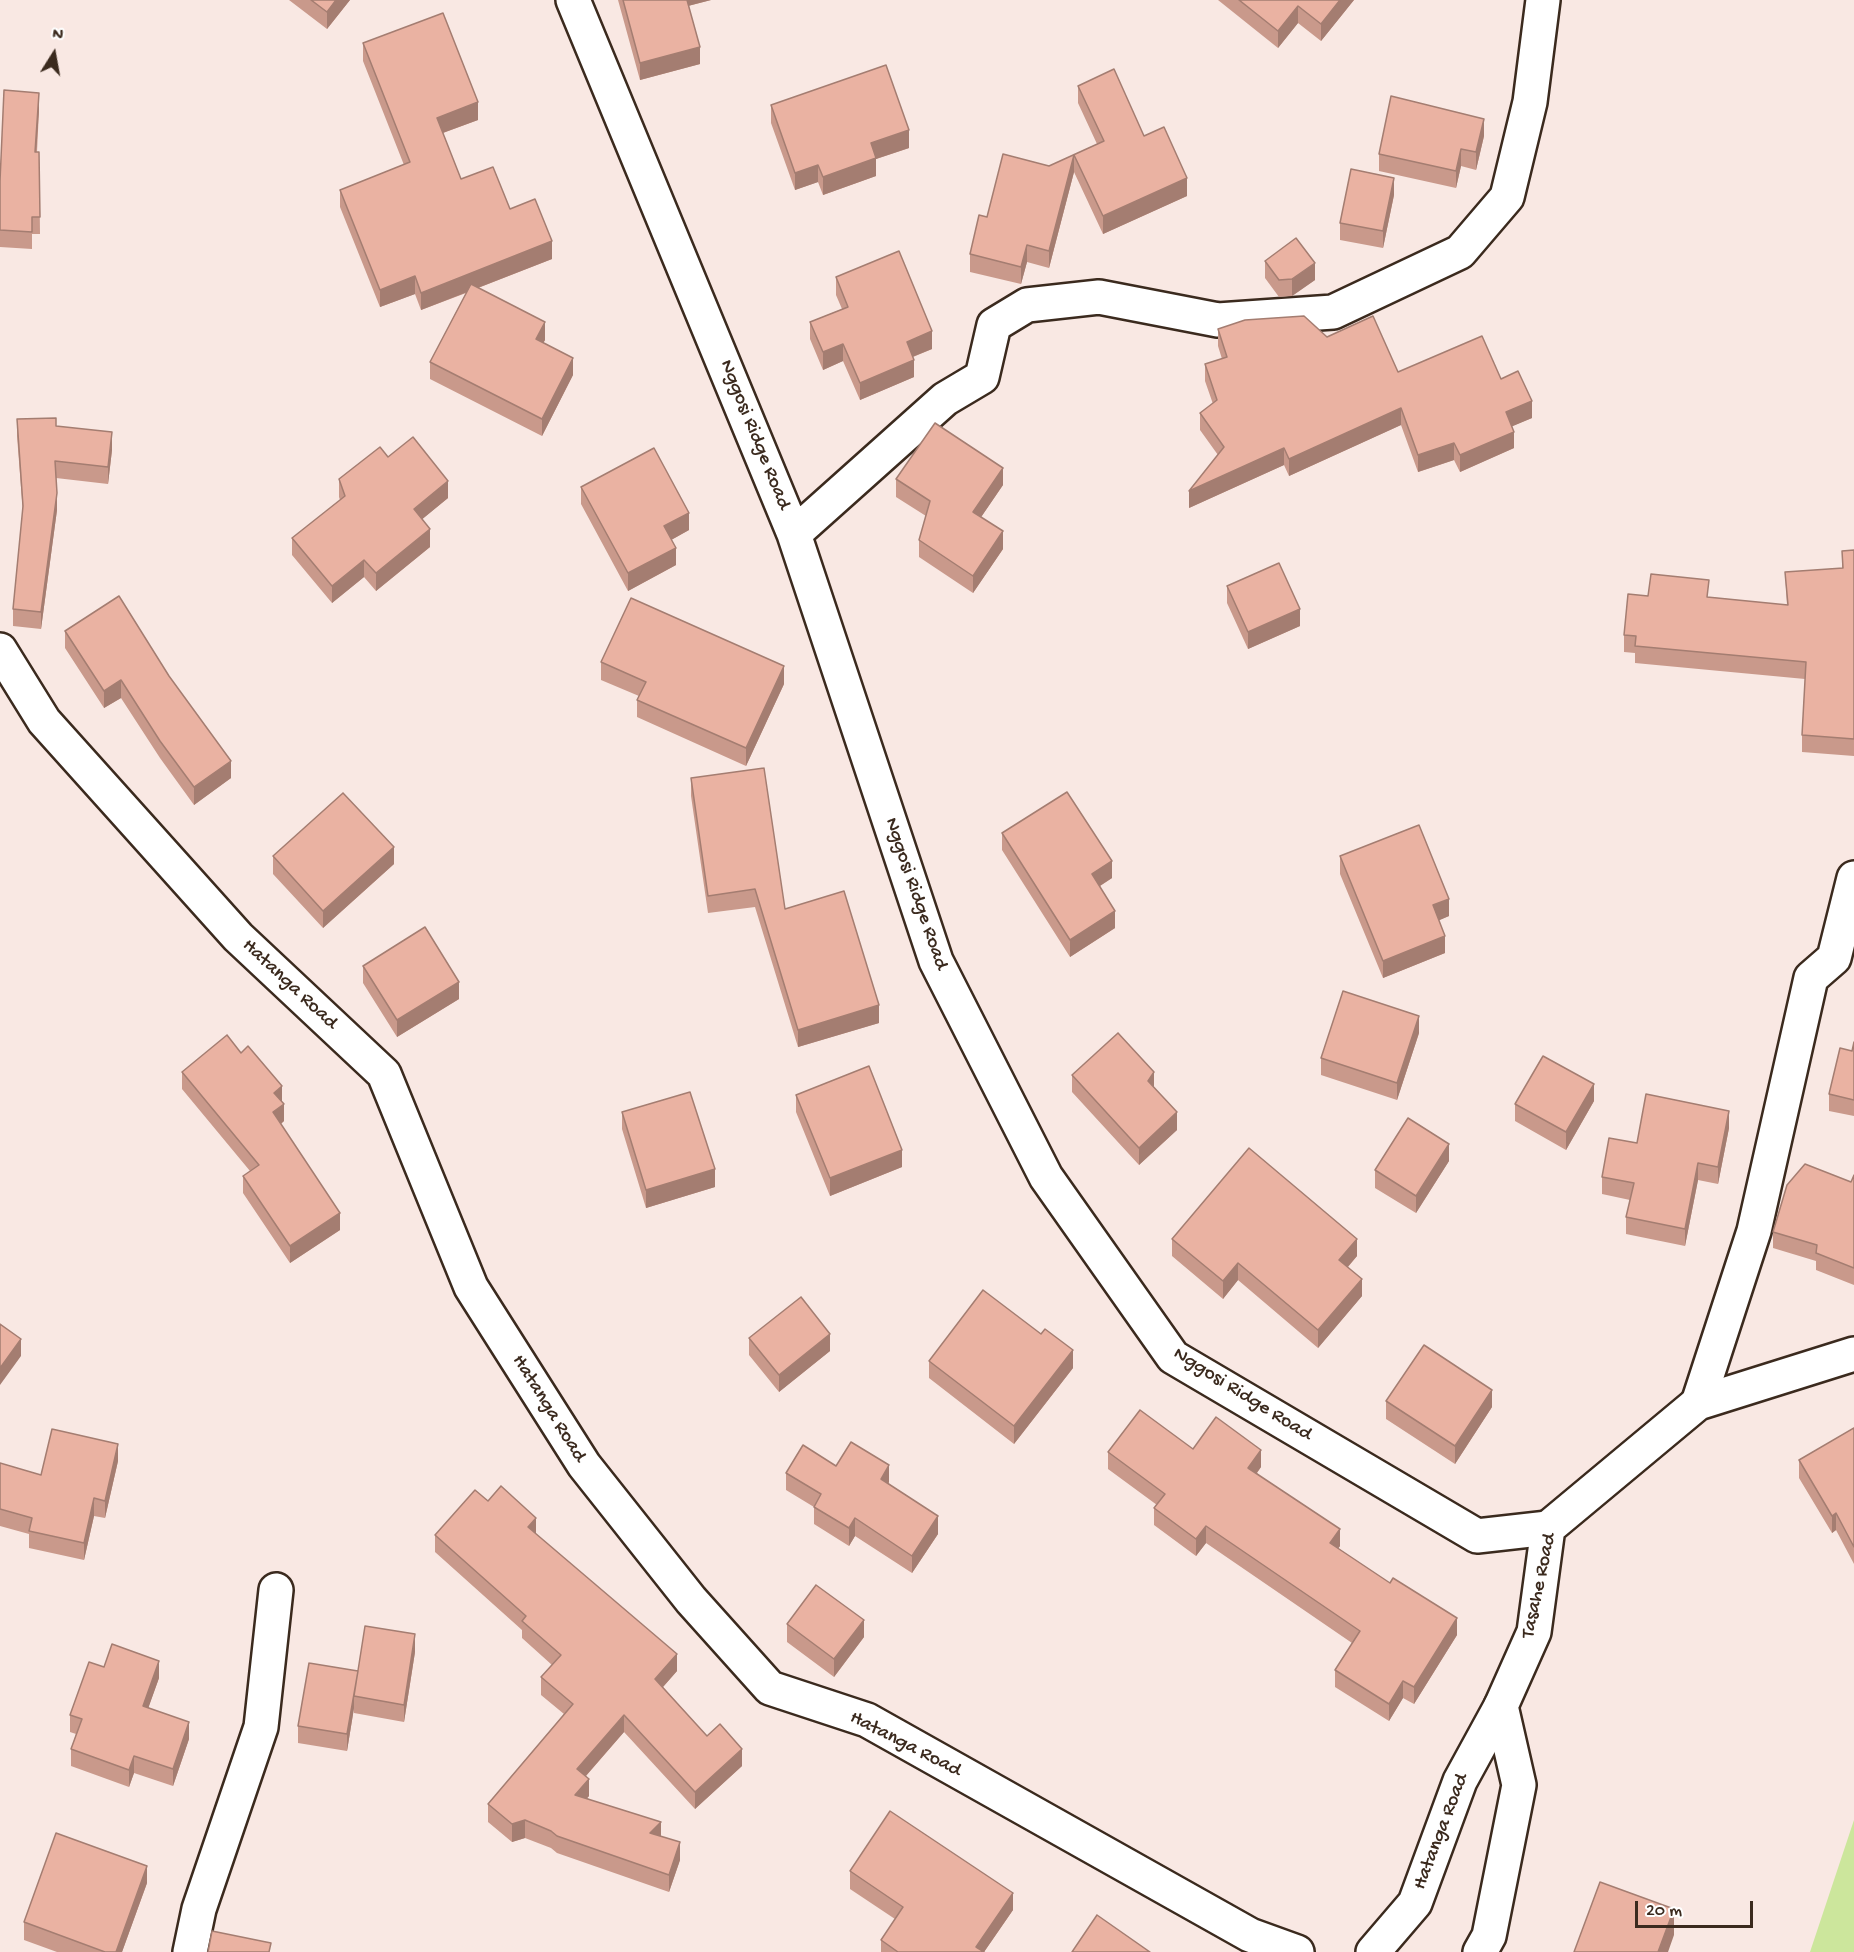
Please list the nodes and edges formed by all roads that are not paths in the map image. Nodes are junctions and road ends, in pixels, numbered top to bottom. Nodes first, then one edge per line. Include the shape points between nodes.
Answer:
1 (573, 0) edge
2 (1543, 0) edge
3 (794, 534) junction
4 (0, 650) edge
5 (1854, 878) edge
6 (1854, 1354) edge
7 (1698, 1403) junction
8 (1548, 1528) junction
9 (276, 1590) dead end
10 (1501, 1706) junction
11 (190, 1952) edge
12 (1297, 1952) edge
13 (1373, 1952) edge
14 (1480, 1952) edge

1 - 3 street, Nggosi Ridge Road
2 - 3 street via 1530,102 1507,197 1460,252 1333,312 1218,320 1099,297 1027,305 994,325 982,377 945,399
3 - 8 street, Nggosi Ridge Road via 936,961 1046,1177 1173,1357 1477,1536
4 - 12 street, Hatanga Road via 44,721 238,937 384,1074 471,1287 584,1466 690,1600 770,1688 867,1720 1250,1935
5 - 7 street via 1834,958 1811,978 1754,1231
6 - 7 street, Tasahe Road
7 - 8 street, Tasahe Road
8 - 10 street, Tasahe Road via 1534,1632
9 - 11 street via 261,1727 199,1910
10 - 13 street, Hatanga Road via 1460,1781 1415,1903
10 - 14 street via 1519,1785 1489,1936

